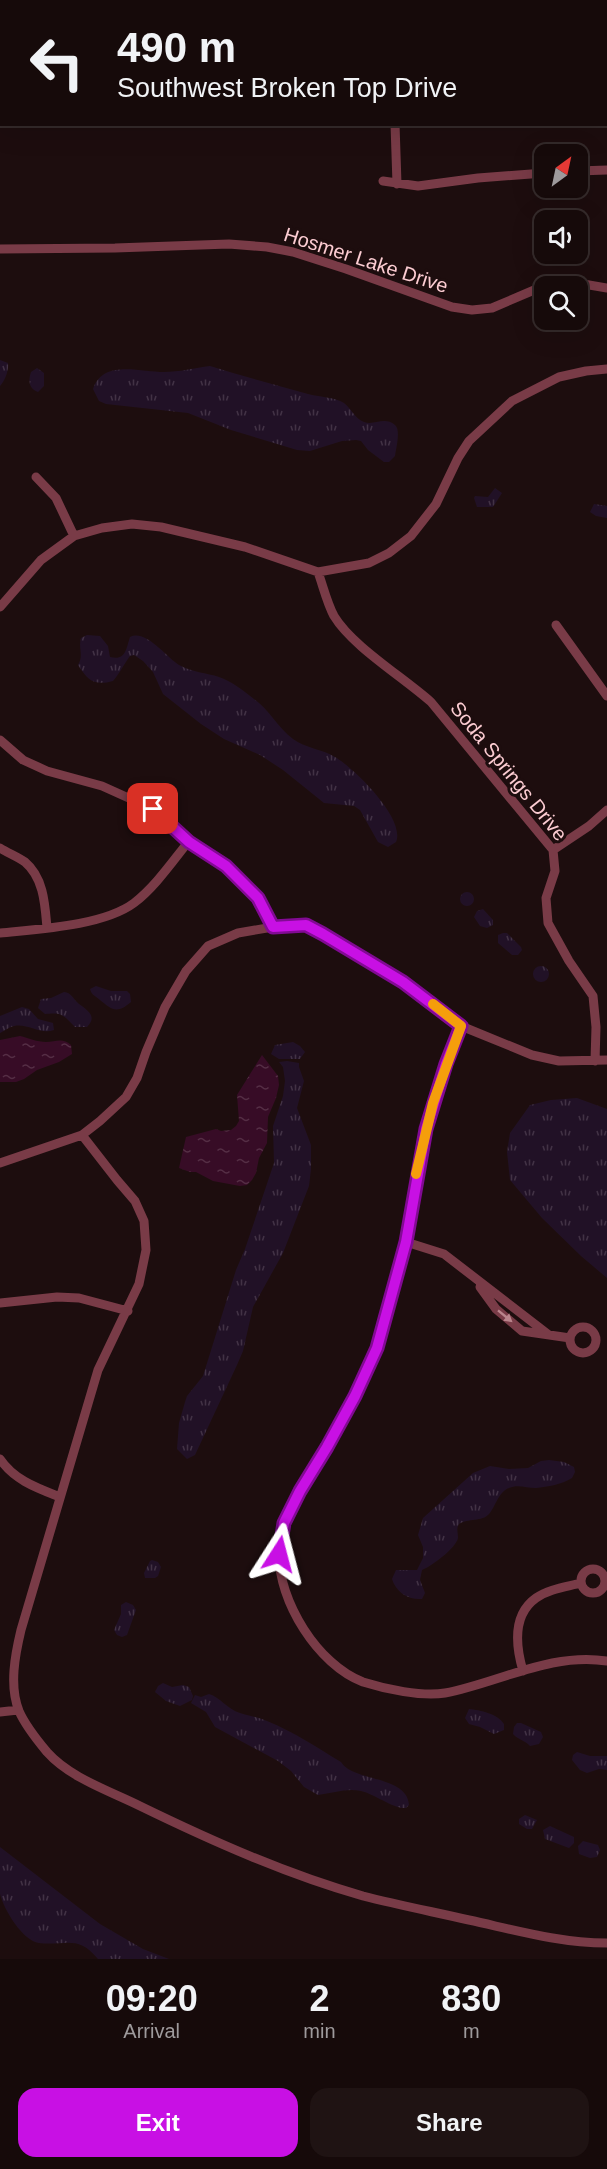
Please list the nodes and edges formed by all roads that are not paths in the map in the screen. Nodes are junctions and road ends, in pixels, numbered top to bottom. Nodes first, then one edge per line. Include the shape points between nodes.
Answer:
1 (395, 126) edge
2 (607, 170) edge
3 (588, 171) edge
4 (534, 174) edge
5 (383, 181) dead end
6 (397, 184) junction
7 (0, 249) edge
8 (607, 288) edge
9 (607, 369) edge
10 (36, 477) dead end
11 (74, 536) junction
12 (318, 572) junction
13 (0, 607) edge
14 (556, 625) dead end
15 (607, 696) edge
16 (0, 740) edge
17 (607, 810) edge
18 (189, 842) junction
19 (0, 848) edge
20 (553, 850) junction
21 (273, 927) junction
22 (47, 928) junction
23 (0, 933) edge
24 (461, 1026) junction
25 (607, 1060) edge
26 (595, 1061) junction
27 (82, 1135) junction
28 (0, 1163) edge
29 (406, 1242) junction
30 (0, 1303) edge
31 (128, 1311) junction
32 (570, 1338) dead end
33 (0, 1459) edge
34 (60, 1497) junction
35 (581, 1583) dead end
36 (607, 1661) edge
37 (523, 1671) junction
38 (18, 1710) junction
39 (0, 1712) edge
40 (607, 1943) edge

1 - 6 street
2 - 3 street
4 - 6 street via 418,186
5 - 6 street
7 - 8 street, Hosmer Lake Drive via 229,244 267,247 346,268 452,307 472,310 492,308 553,282
9 - 12 street via 559,377 512,401 469,441 436,504 411,536 369,563
10 - 11 street via 56,498
11 - 12 street via 102,528 161,527 245,547
11 - 13 street via 41,560
12 - 20 street, Soda Springs Drive via 334,616 354,640 431,702
14 - 15 street
16 - 18 street via 23,760 47,771 102,786 153,809
17 - 20 street
18 - 21 street via 226,866 258,898
18 - 22 street via 133,904 109,915
19 - 22 street via 25,862 36,875 45,899
20 - 26 street, Soda Springs Drive via 555,871 546,898 548,923 593,996
21 - 24 street via 306,925 403,982
21 - 27 street via 238,933 208,946 186,971 165,1006 126,1097
22 - 23 street
24 - 26 street via 532,1055 558,1061
24 - 29 street via 426,1129
25 - 26 street
27 - 28 street
27 - 31 street via 135,1201 144,1221 146,1250 140,1284
29 - 32 street via 444,1254 549,1335
29 - 37 street via 377,1348 355,1396 284,1523 279,1554 284,1590 300,1623 324,1656 361,1681 389,1689 443,1694
30 - 31 street via 79,1298
31 - 34 street via 98,1370
33 - 34 street via 15,1476
34 - 38 street via 14,1659
35 - 37 street via 552,1590 527,1607 517,1634
36 - 37 street via 569,1660
38 - 39 street
38 - 40 street via 49,1754 66,1768 226,1846 364,1896 552,1939

